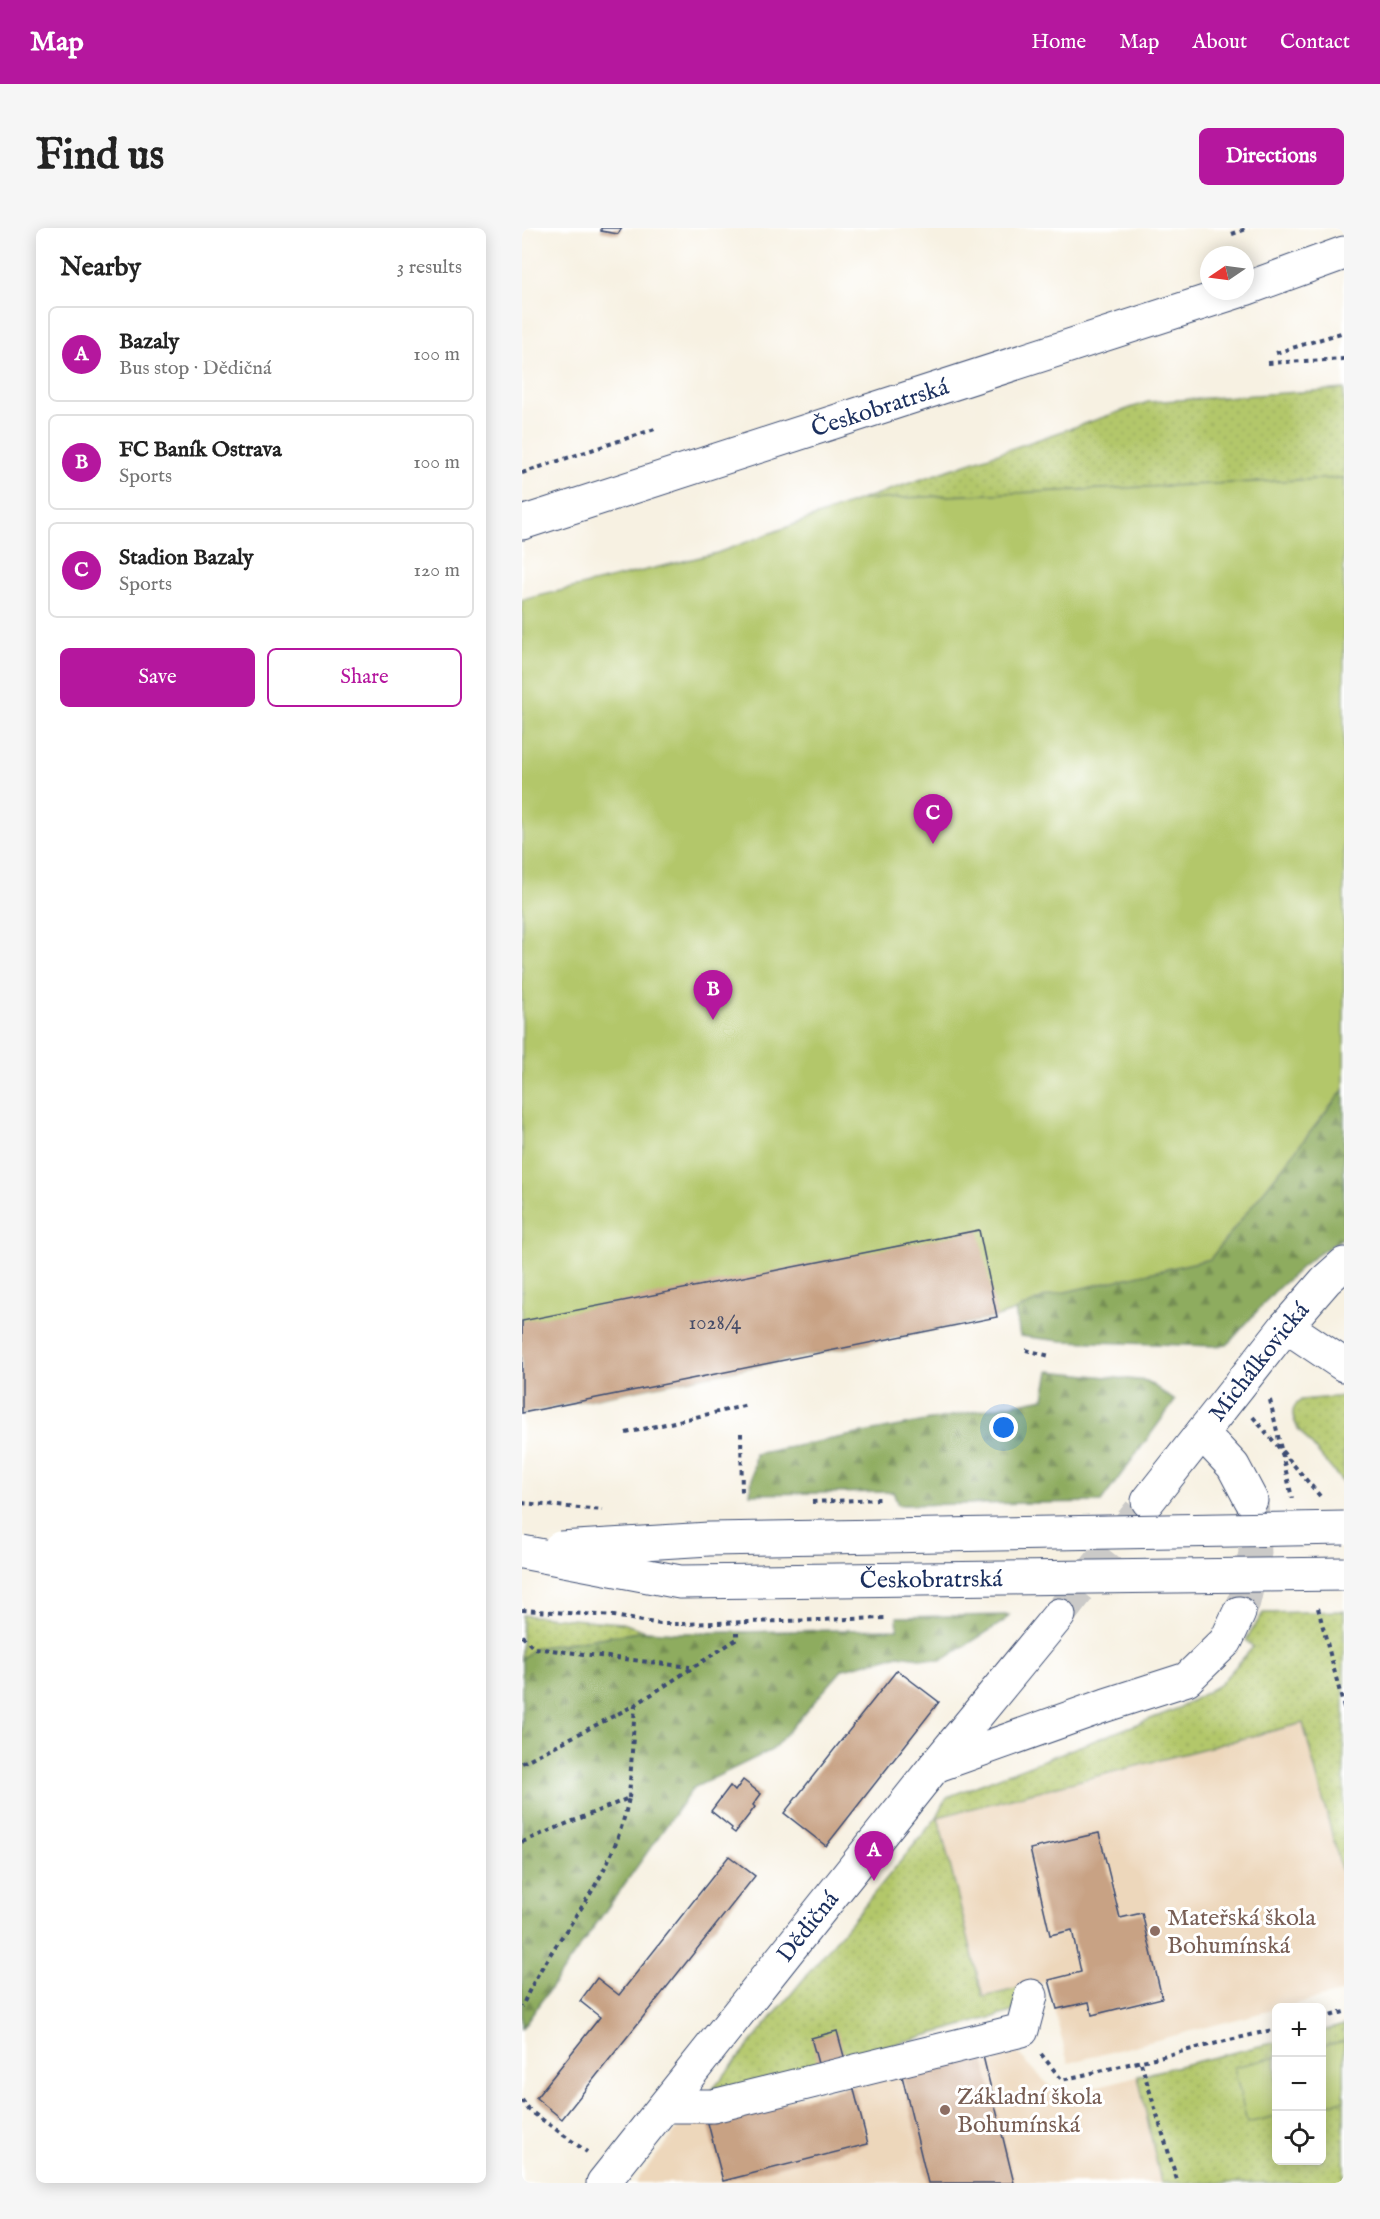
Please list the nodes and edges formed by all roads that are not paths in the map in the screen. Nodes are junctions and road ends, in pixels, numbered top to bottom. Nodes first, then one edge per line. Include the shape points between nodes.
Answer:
1 (1344, 253) edge
2 (1254, 286) edge
3 (1211, 300) edge
4 (522, 523) edge
5 (1344, 1264) edge
6 (1286, 1326) junction
7 (1344, 1365) edge
8 (1202, 1433) junction
9 (1251, 1500) tunnel mouth
10 (1148, 1501) tunnel mouth
11 (1344, 1528) edge
12 (522, 1551) edge
13 (1344, 1574) edge
14 (1239, 1613) tunnel mouth
15 (1059, 1615) tunnel mouth
16 (935, 1766) junction
17 (1031, 1996) dead end
18 (665, 2106) junction
19 (603, 2183) edge

1 - 2 street
3 - 4 street, Českobratrská
5 - 6 street, Michálkovická
6 - 7 street
6 - 8 street, Michálkovická
8 - 9 street via 1233,1466
8 - 10 street
11 - 12 street, Českobratrská, bridge via 709,1539
12 - 13 street, Českobratrská, bridge via 680,1582
14 - 16 street via 1226,1641 1187,1679
15 - 16 street, Dědičná
16 - 18 street, Dědičná
17 - 18 street via 1022,2030 714,2106
18 - 19 street, Dědičná

